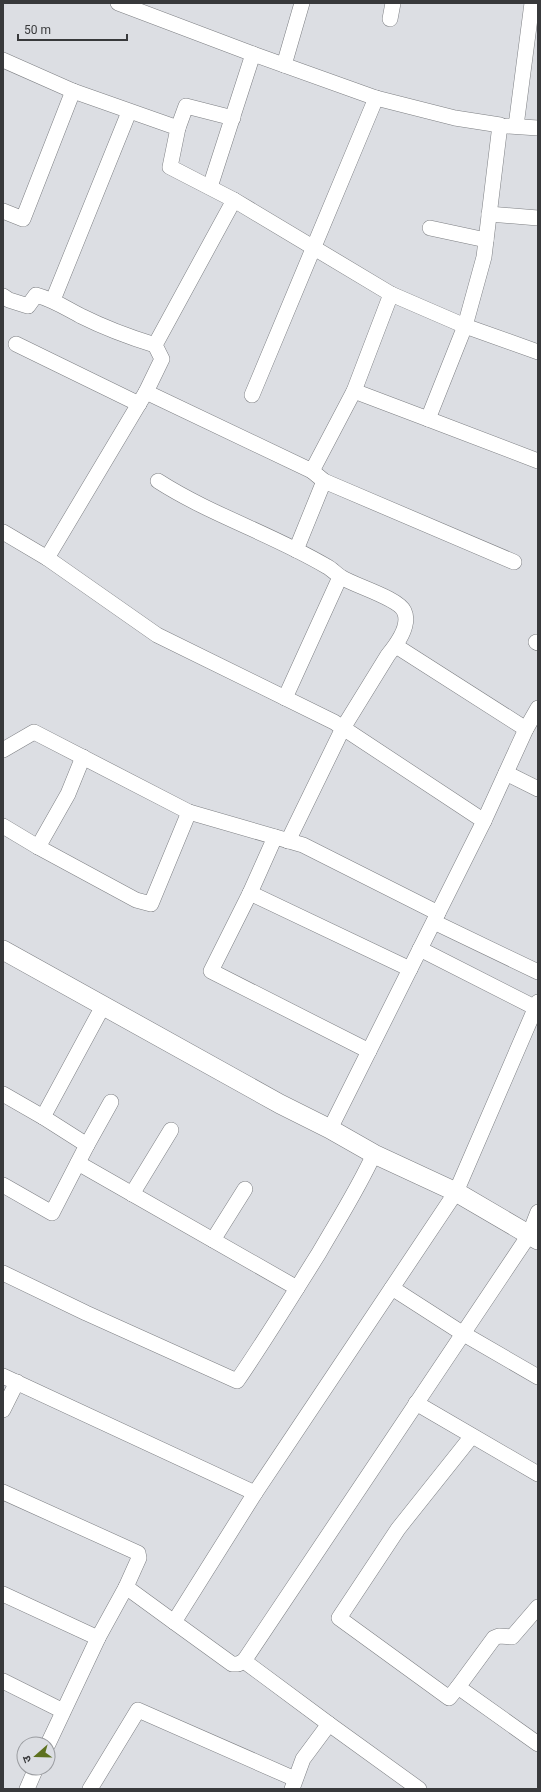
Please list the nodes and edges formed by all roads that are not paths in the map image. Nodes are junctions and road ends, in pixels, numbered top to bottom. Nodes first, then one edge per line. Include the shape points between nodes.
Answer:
1 (118, 3) edge
2 (302, 3) edge
3 (393, 3) edge
4 (532, 3) edge
5 (390, 19) dead end
6 (253, 54) junction
7 (3, 60) edge
8 (284, 65) junction
9 (73, 91) junction
10 (376, 98) junction
11 (129, 112) junction
12 (232, 118) junction
13 (500, 125) junction
14 (516, 126) junction
15 (178, 128) junction
16 (538, 128) edge
17 (210, 188) junction
18 (234, 200) junction
19 (3, 211) edge
20 (489, 214) junction
21 (538, 218) edge
22 (430, 228) dead end
23 (486, 240) junction
24 (314, 248) junction
25 (391, 294) junction
26 (3, 296) edge
27 (53, 300) junction
28 (465, 326) junction
29 (16, 344) dead end
30 (155, 345) junction
31 (538, 352) edge
32 (354, 390) junction
33 (252, 395) dead end
34 (142, 398) junction
35 (428, 419) junction
36 (538, 461) edge
37 (312, 471) junction
38 (158, 481) dead end
39 (324, 481) junction
40 (3, 532) edge
41 (296, 550) junction
42 (47, 558) junction
43 (514, 562) dead end
44 (340, 577) junction
45 (396, 646) junction
46 (285, 698) junction
47 (538, 708) edge
48 (343, 728) junction
49 (526, 729) junction
50 (3, 750) edge
51 (83, 757) junction
52 (506, 773) junction
53 (538, 790) edge
54 (189, 812) junction
55 (484, 821) junction
56 (3, 826) edge
57 (281, 839) junction
58 (38, 847) junction
59 (250, 893) junction
60 (436, 917) junction
61 (420, 949) junction
62 (3, 950) edge
63 (410, 969) junction
64 (538, 972) edge
65 (103, 1006) junction
66 (537, 1006) edge
67 (369, 1051) junction
68 (3, 1094) edge
69 (112, 1102) dead end
70 (43, 1117) junction
71 (330, 1129) junction
72 (171, 1130) dead end
73 (87, 1145) junction
74 (374, 1154) junction
75 (78, 1163) junction
76 (3, 1185) edge
77 (245, 1189) dead end
78 (456, 1192) junction
79 (132, 1194) junction
80 (538, 1212) edge
81 (533, 1238) edge
82 (213, 1240) junction
83 (3, 1273) edge
84 (297, 1288) junction
85 (392, 1288) junction
86 (462, 1333) junction
87 (3, 1376) edge
88 (538, 1377) edge
89 (17, 1382) junction
90 (416, 1403) junction
91 (3, 1410) edge
92 (472, 1436) junction
93 (538, 1474) edge
94 (3, 1492) edge
95 (255, 1493) junction
96 (126, 1587) junction
97 (3, 1594) edge
98 (538, 1607) edge
99 (174, 1622) junction
100 (98, 1638) junction
101 (244, 1661) junction
102 (3, 1681) edge
103 (458, 1687) junction
104 (63, 1711) junction
105 (329, 1724) junction
106 (52, 1736) edge
107 (538, 1744) edge
108 (33, 1776) edge
109 (293, 1784) edge
110 (27, 1789) edge
111 (90, 1789) edge
112 (419, 1789) edge

1 - 6 street
2 - 8 street
3 - 5 street
4 - 14 street
6 - 8 street
6 - 12 street
7 - 9 street
8 - 10 street
9 - 11 street
9 - 19 street via 23,219
10 - 13 street via 455,118
10 - 24 street
11 - 15 street
11 - 27 street
12 - 15 street via 186,106
12 - 17 street
13 - 14 street
13 - 20 street
14 - 16 street
15 - 17 street via 170,167
17 - 18 street
18 - 24 street
18 - 30 street
20 - 21 street
20 - 23 street
22 - 23 street
23 - 28 street via 484,257
24 - 25 street
24 - 33 street
25 - 28 street
25 - 32 street
26 - 27 street via 28,306 36,295
27 - 30 street via 80,316
28 - 31 street
28 - 35 street
29 - 34 street
30 - 34 street via 162,359
32 - 35 street
32 - 37 street
34 - 37 street
34 - 42 street
35 - 36 street
37 - 39 street
38 - 41 street via 183,497
39 - 41 street
39 - 43 street
40 - 42 street
41 - 44 street via 328,567
42 - 46 street via 157,635
44 - 45 street via 393,601 404,609 406,625
44 - 46 street
45 - 48 street
45 - 49 street
46 - 48 street
47 - 49 street
48 - 55 street
48 - 57 street
49 - 52 street
50 - 51 street via 34,732
51 - 54 street
51 - 58 street via 68,794
52 - 53 street
52 - 55 street
54 - 57 street
54 - 58 street via 151,904 136,900
55 - 60 street
56 - 58 street
57 - 59 street
57 - 60 street via 303,845
59 - 63 street
59 - 67 street via 211,971
60 - 61 street
60 - 64 street
61 - 63 street
61 - 66 street
62 - 65 street
63 - 67 street
65 - 70 street
65 - 71 street
66 - 78 street
67 - 71 street
68 - 70 street
69 - 73 street
70 - 73 street
71 - 74 street
72 - 79 street
73 - 75 street
74 - 78 street
74 - 84 street via 358,1188
75 - 76 street via 52,1213
75 - 79 street
77 - 82 street
78 - 81 street
78 - 85 street
79 - 82 street
80 - 81 street
81 - 86 street
82 - 84 street
83 - 84 street via 237,1381 271,1332
85 - 86 street
85 - 95 street
86 - 88 street
86 - 90 street
87 - 89 street
89 - 91 street
89 - 95 street
90 - 92 street
90 - 101 street
92 - 93 street
92 - 103 street via 398,1529 339,1618 449,1698
94 - 96 street via 138,1553 139,1558
95 - 99 street
96 - 99 street
96 - 100 street
97 - 100 street
98 - 103 street via 512,1637 494,1638
99 - 101 street via 232,1664
100 - 104 street
101 - 105 street
102 - 104 street
103 - 107 street
104 - 106 street
105 - 109 street via 303,1759
105 - 112 street
108 - 110 street
109 - 111 street via 138,1710

